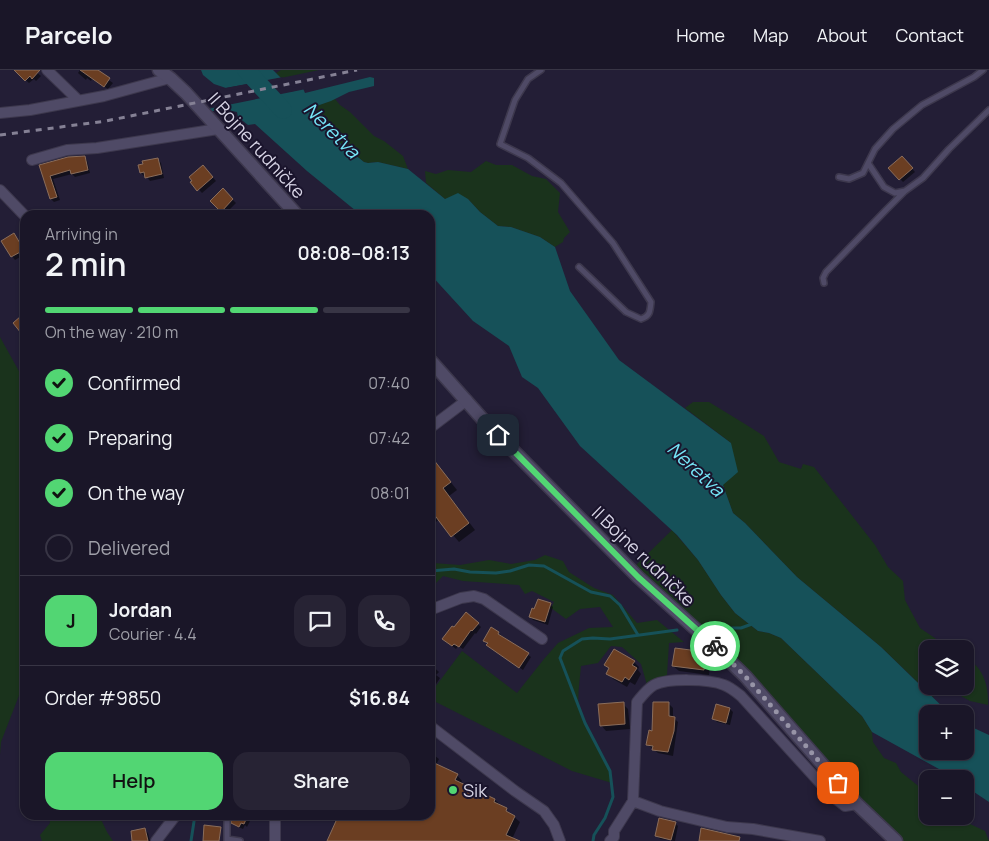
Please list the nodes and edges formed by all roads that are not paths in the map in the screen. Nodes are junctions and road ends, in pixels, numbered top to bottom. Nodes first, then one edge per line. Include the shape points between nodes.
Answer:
1 (47, 70) edge
2 (159, 70) edge
3 (541, 70) edge
4 (983, 70) edge
5 (170, 78) junction
6 (78, 100) junction
7 (989, 110) edge
8 (0, 113) edge
9 (218, 129) junction
10 (32, 160) dead end
11 (868, 163) junction
12 (839, 177) dead end
13 (0, 190) edge
14 (905, 191) junction
15 (292, 210) edge
16 (20, 211) edge
17 (579, 267) dead end
18 (824, 283) dead end
19 (435, 366) edge
20 (466, 400) junction
21 (435, 424) edge
22 (435, 608) edge
23 (542, 639) dead end
24 (435, 730) edge
25 (633, 801) junction
26 (857, 804) junction
27 (172, 820) edge
28 (228, 820) edge
29 (275, 820) edge
30 (753, 829) junction
31 (227, 840) edge
32 (614, 840) edge
33 (156, 841) edge
34 (240, 841) edge
35 (275, 841) edge
36 (560, 841) edge
37 (764, 841) edge
38 (820, 841) edge
39 (896, 841) edge

1 - 6 street
2 - 5 street, II Bojne rudničke
3 - 17 lane via 528,79 514,100 500,144 528,158 561,183 613,243 651,302 648,317 641,319 626,312
4 - 11 lane via 907,117 875,149
5 - 6 street
5 - 9 street, II Bojne rudničke
6 - 8 street
7 - 14 lane via 923,178
9 - 10 street via 67,150
9 - 15 street, II Bojne rudničke
11 - 12 lane via 863,173 849,178
11 - 14 lane via 884,187 895,193
13 - 16 street
14 - 18 lane via 826,272
19 - 20 street, II Bojne rudničke
20 - 21 street
20 - 26 street, II Bojne rudničke via 638,577 746,677
22 - 23 street via 474,596 484,599
24 - 36 street via 544,811
25 - 26 street, II Bojne rudničke via 637,702 654,685 669,681 706,681 725,685 741,696 831,796 845,806
25 - 30 street via 726,827
25 - 32 street via 614,831
26 - 39 street, II Bojne rudničke
27 - 33 street
28 - 31 lane
29 - 35 street
30 - 37 street via 764,837
30 - 38 street
31 - 34 lane

